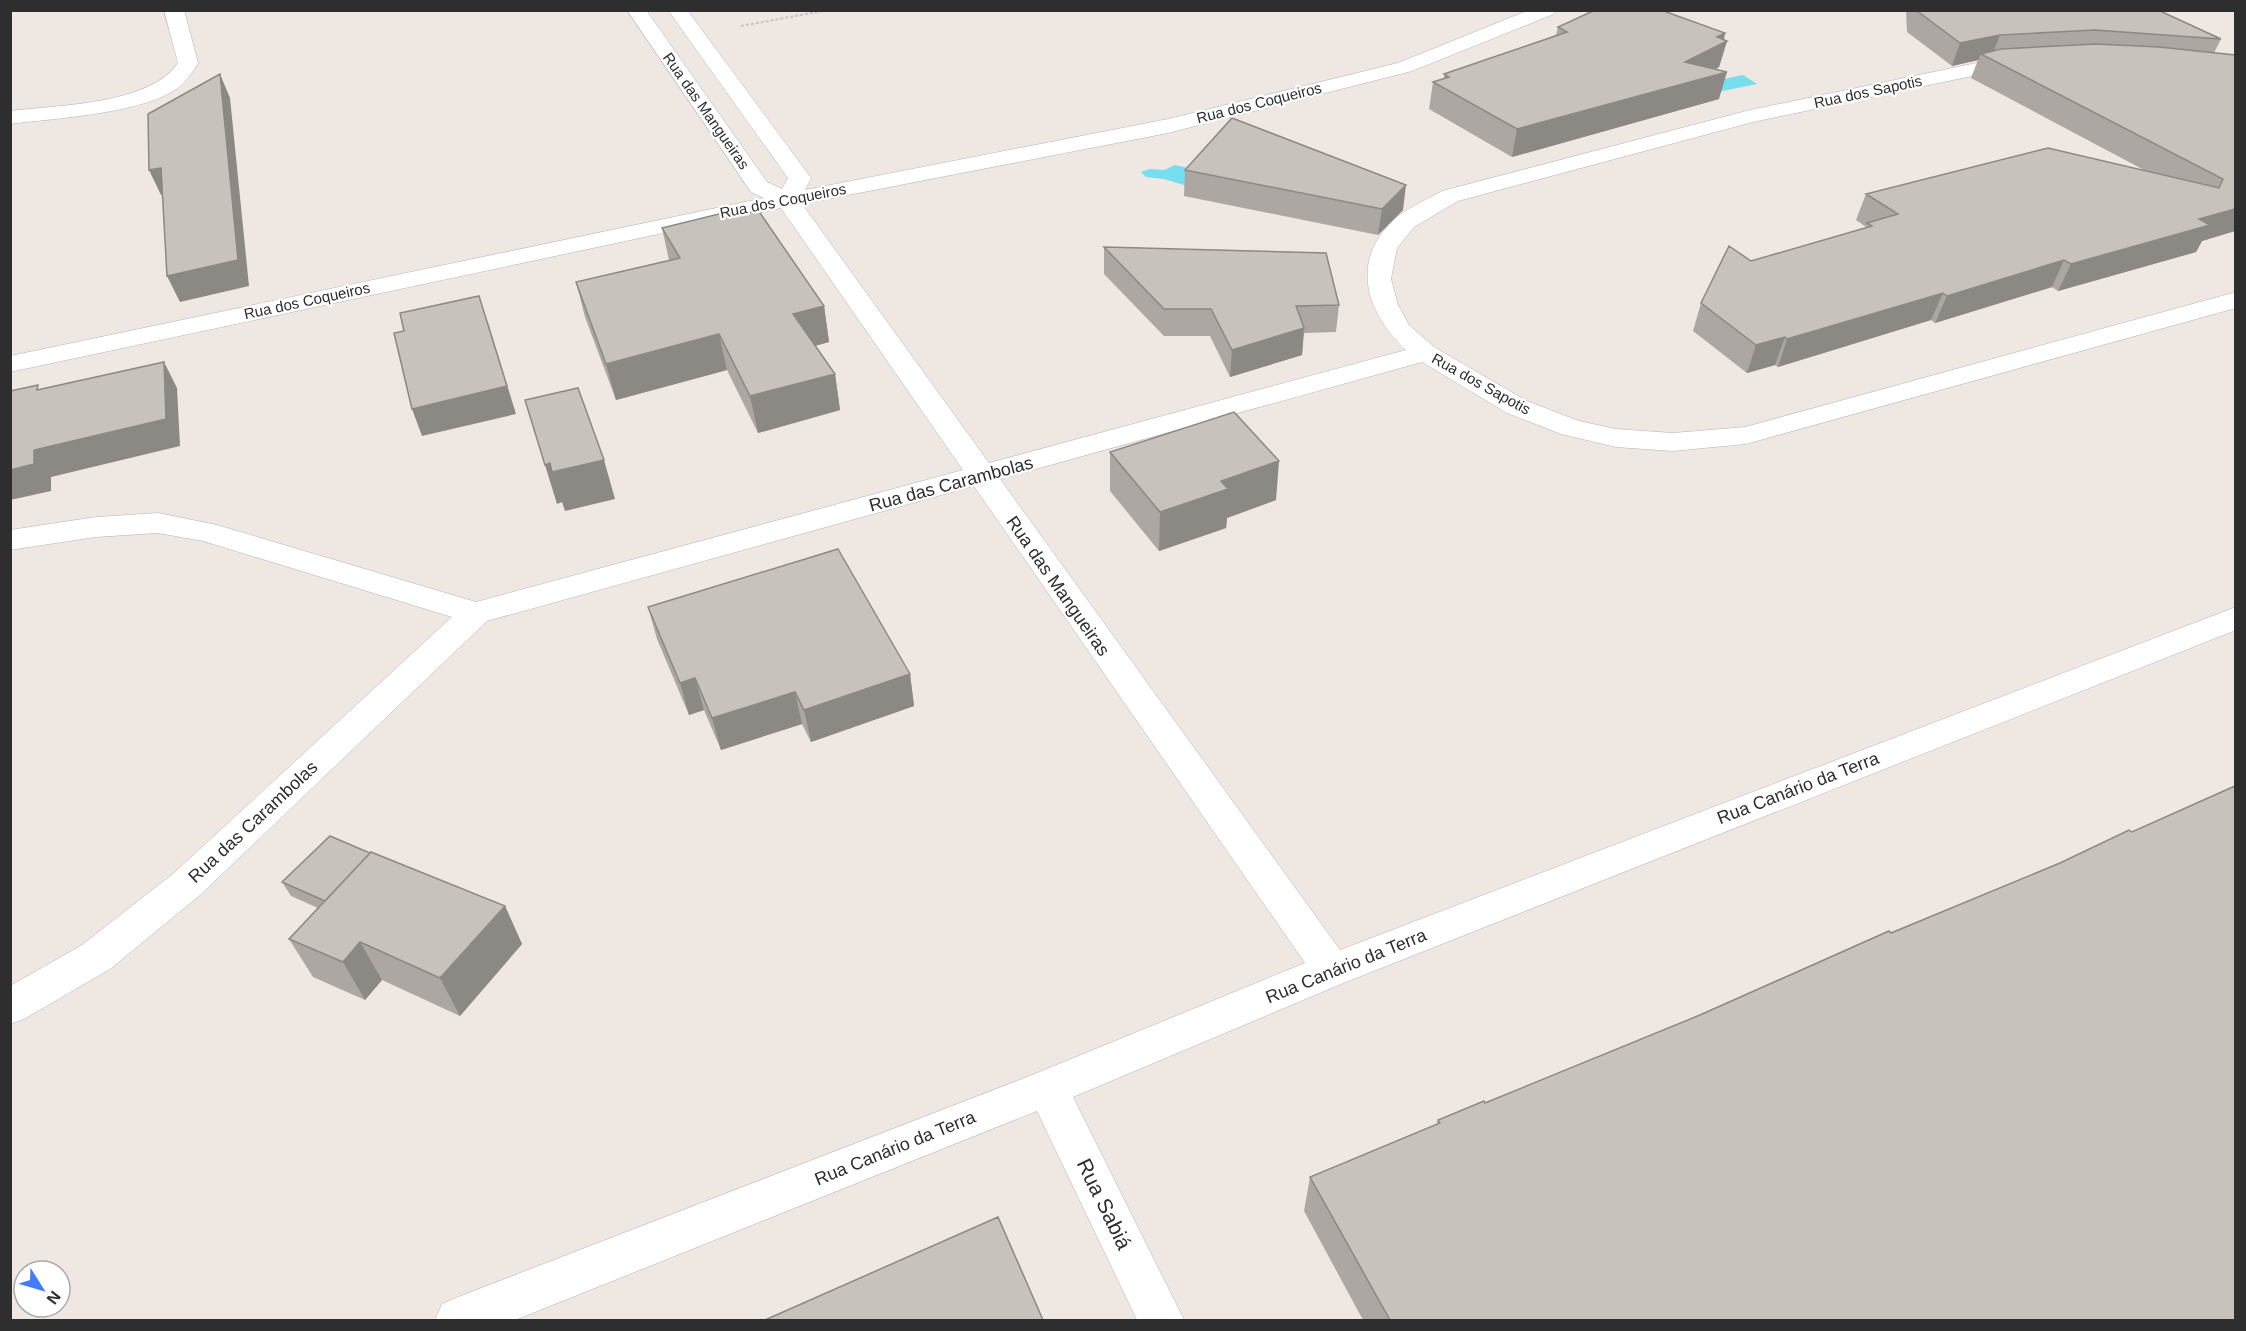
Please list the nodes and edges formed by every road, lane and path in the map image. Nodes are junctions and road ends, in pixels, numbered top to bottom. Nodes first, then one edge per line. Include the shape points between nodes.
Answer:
1 (174, 10) edge
2 (636, 10) edge
3 (677, 10) edge
4 (828, 10) edge
5 (1547, 10) edge
6 (696, 34) junction
7 (657, 41) junction
8 (2042, 63) edge
9 (10, 118) edge
10 (787, 200) junction
11 (2235, 300) edge
12 (1425, 353) junction
13 (10, 364) edge
14 (980, 476) junction
15 (10, 540) edge
16 (476, 613) junction
17 (2235, 618) edge
18 (1332, 970) junction
19 (10, 1007) edge
20 (1047, 1088) junction
21 (458, 1320) edge
22 (1161, 1320) edge

1 - 9 street via 188,63 181,75 166,86 119,101
2 - 7 street, Rua das Mangueiras
3 - 6 street, Rua das Mangueiras
4 - 6 path
5 - 10 street, Rua dos Coqueiros via 1405,67 1168,126
6 - 7 street
6 - 10 street, Rua das Mangueiras via 800,178
7 - 10 street, Rua das Mangueiras via 759,187
8 - 12 street, Rua dos Sapotis via 1991,66 1750,116 1450,196 1406,222 1384,248 1378,279 1385,305 1399,329
10 - 13 street, Rua dos Coqueiros
10 - 14 street, Rua das Mangueiras
11 - 12 street, Rua dos Sapotis via 1746,435 1673,442 1616,438 1571,428 1517,407
12 - 14 street, Rua das Carambolas
14 - 16 street, Rua das Carambolas
14 - 18 street, Rua das Mangueiras
15 - 16 street via 96,527 158,524 206,532
16 - 19 street, Rua das Carambolas via 187,884 96,957
17 - 18 street, Rua Canário da Terra
18 - 20 street, Rua Canário da Terra
20 - 21 street, Rua Canário da Terra
20 - 22 street, Rua Sabiá

